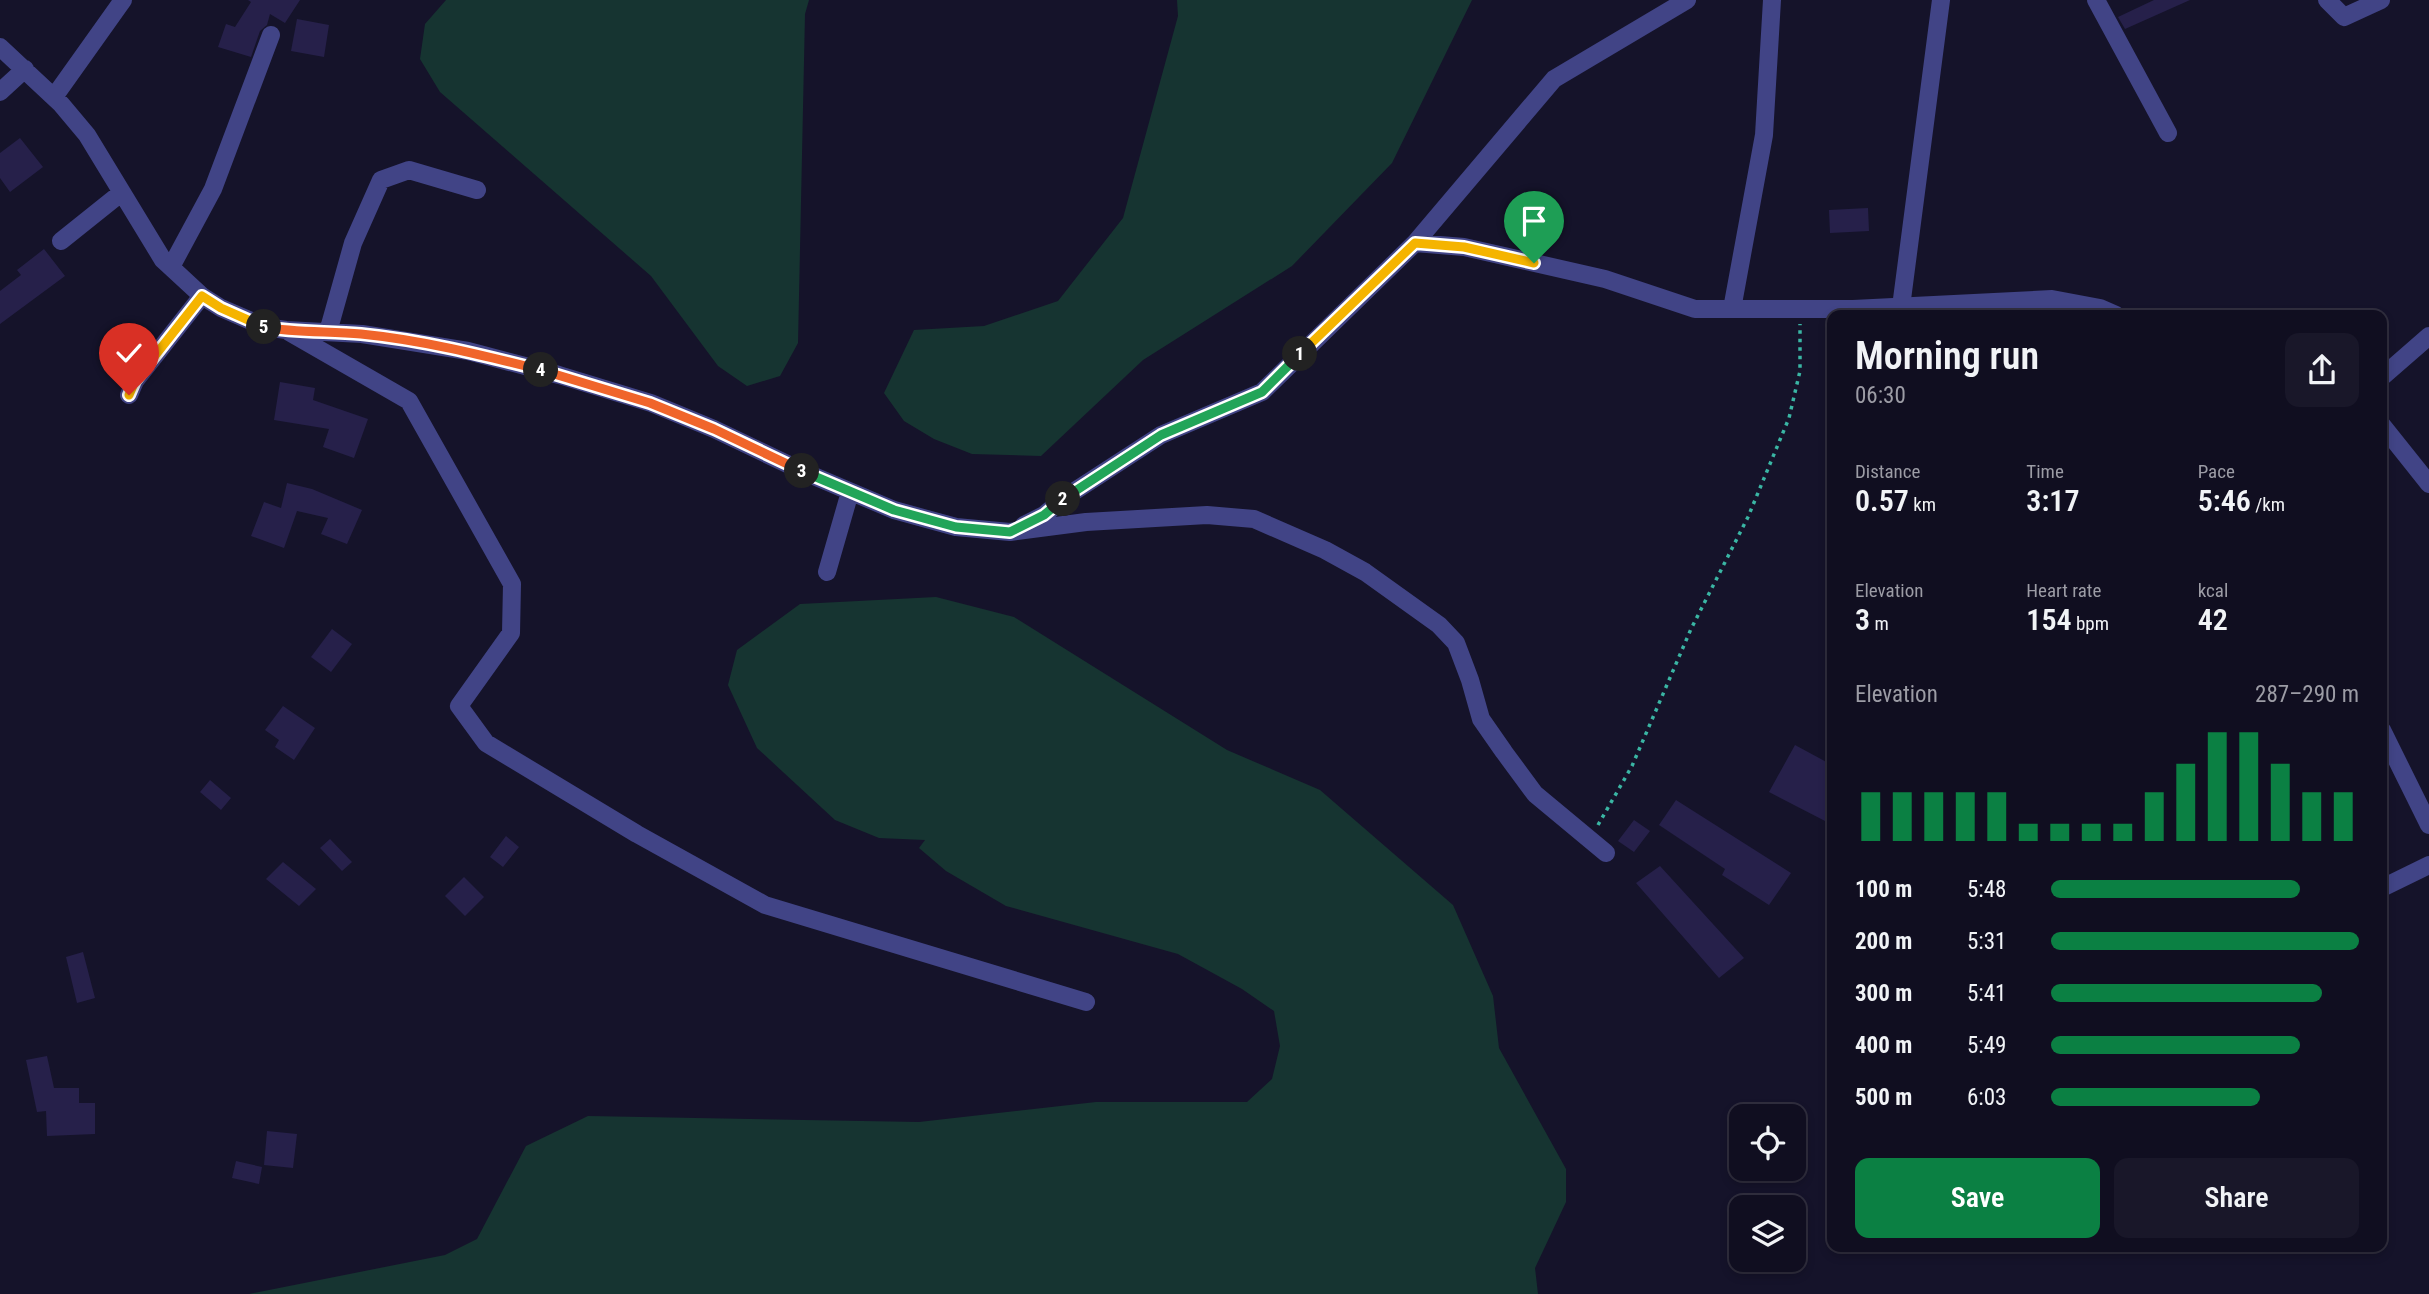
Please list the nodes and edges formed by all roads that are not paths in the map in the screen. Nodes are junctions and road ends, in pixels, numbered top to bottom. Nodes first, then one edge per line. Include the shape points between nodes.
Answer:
1 (123, 0) edge
2 (1687, 0) edge
3 (1772, 0) edge
4 (1941, 0) edge
5 (2096, 0) edge
6 (2327, 0) edge
7 (2381, 0) edge
8 (271, 35) dead end
9 (0, 47) edge
10 (25, 69) junction
11 (0, 92) edge
12 (54, 97) junction
13 (2168, 133) dead end
14 (477, 190) dead end
15 (121, 193) junction
16 (61, 241) dead end
17 (1415, 243) junction
18 (171, 267) junction
19 (202, 296) junction
20 (1901, 307) junction
21 (1732, 309) junction
22 (1963, 310) edge
23 (2105, 310) edge
24 (286, 330) junction
25 (328, 332) junction
26 (2429, 336) edge
27 (2387, 373) edge
28 (129, 395) dead end
29 (2387, 431) edge
30 (2429, 484) edge
31 (850, 492) junction
32 (1010, 532) junction
33 (827, 572) dead end
34 (2387, 740) edge
35 (2429, 825) edge
36 (1606, 853) dead end
37 (2429, 865) edge
38 (2387, 886) edge
39 (1086, 1003) dead end

1 - 12 street
2 - 17 street via 1555,79
3 - 21 street via 1764,135
4 - 20 street
5 - 13 street
6 - 7 street via 2344,18
8 - 18 street via 213,188
9 - 10 street
10 - 11 street
10 - 12 street
12 - 15 street via 87,135
14 - 25 street via 409,170 381,180 353,243
15 - 16 street
15 - 18 street
17 - 21 street via 1464,247 1605,279 1695,309
17 - 32 street via 1262,392 1161,435 1044,515
18 - 19 street
19 - 24 street via 265,327
19 - 28 street
20 - 21 street
20 - 22 street
22 - 23 street via 2052,299
24 - 25 street
24 - 39 street via 409,401 512,584 512,633 459,706 486,743 765,905
25 - 31 street via 468,351 559,374 663,408
26 - 27 street
29 - 30 street
31 - 32 street via 956,527
31 - 33 street
32 - 36 street via 1206,515 1254,519 1325,550 1365,572 1439,625 1456,643 1481,719 1535,794
34 - 35 street
37 - 38 street

